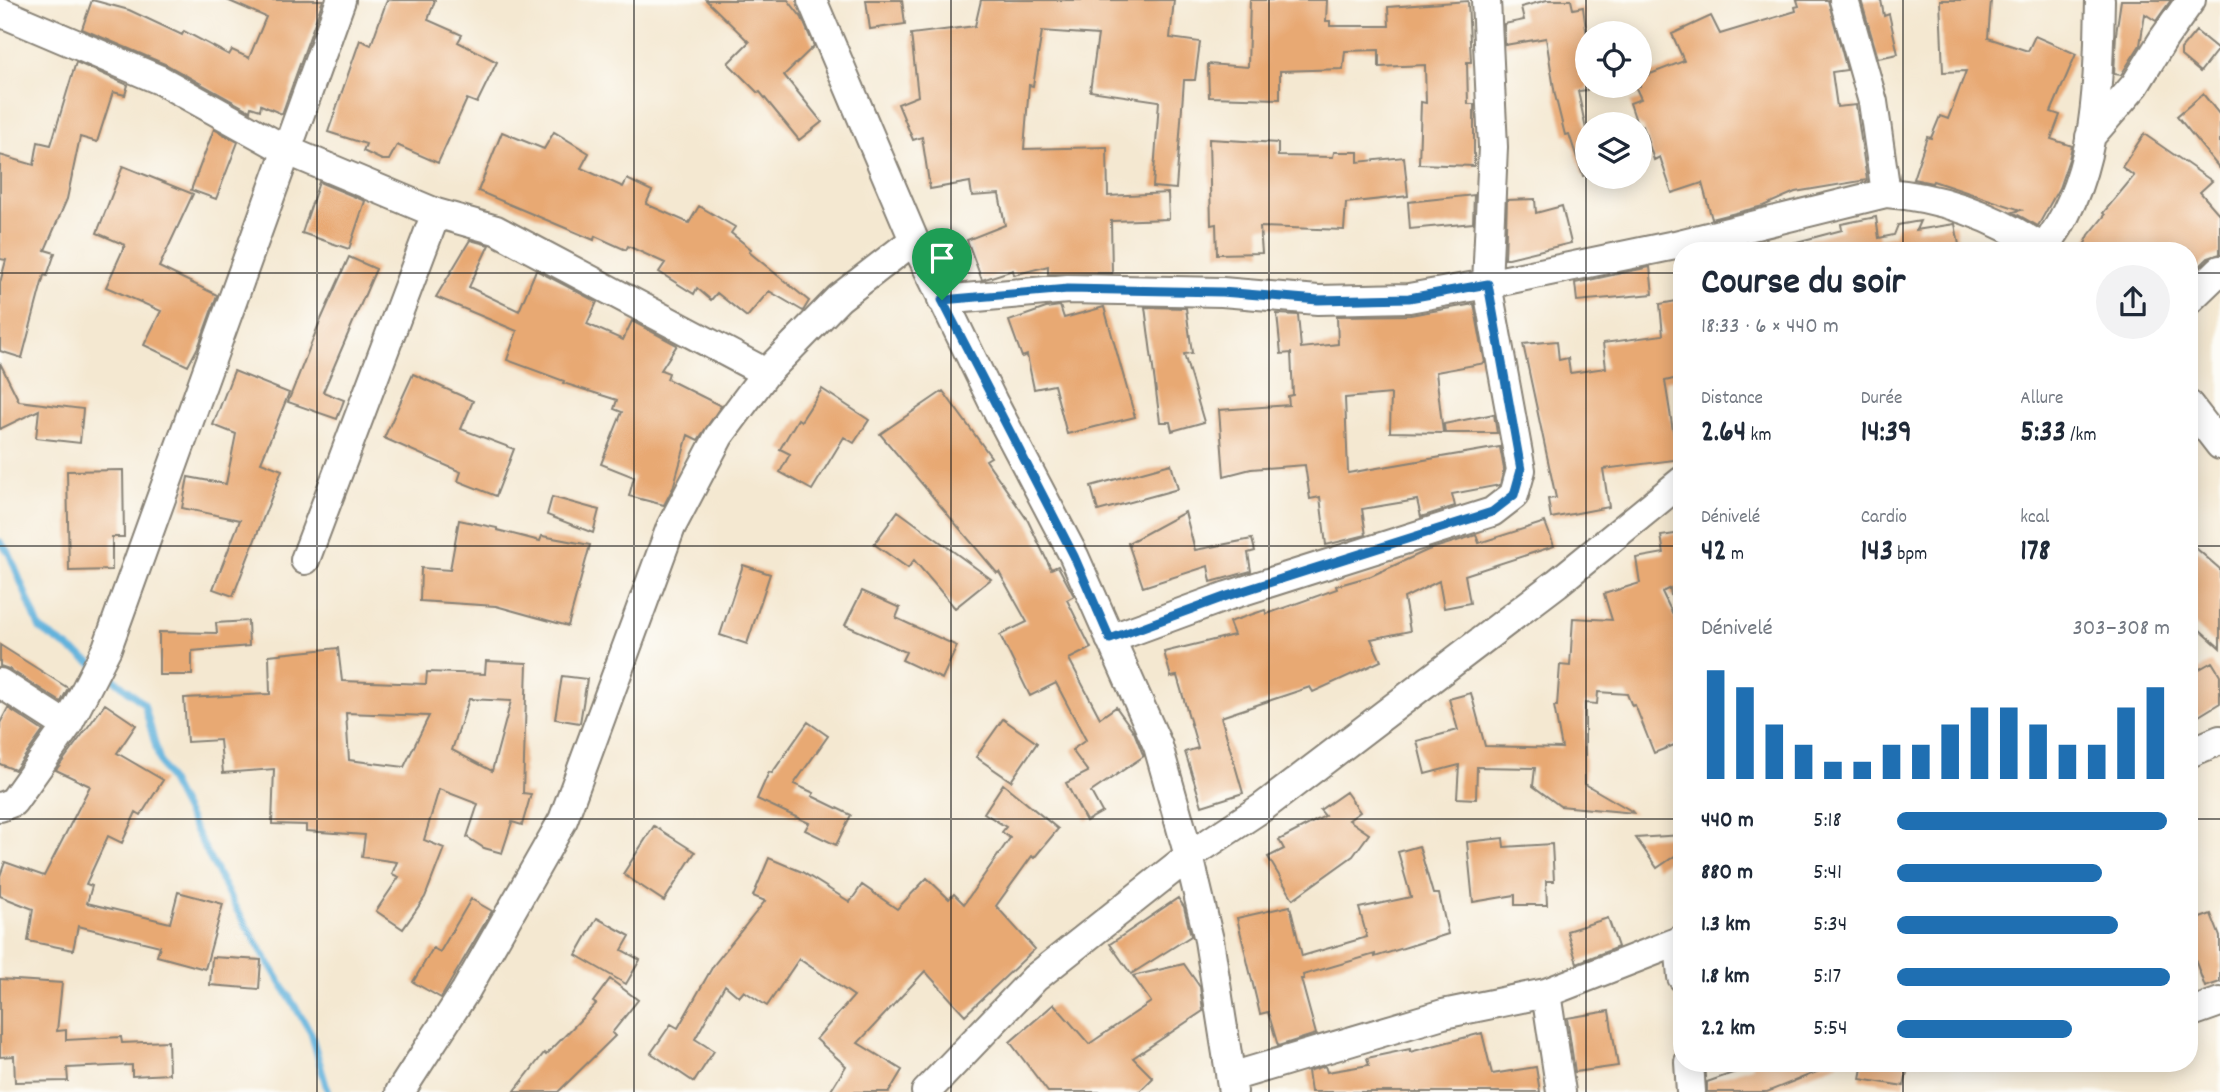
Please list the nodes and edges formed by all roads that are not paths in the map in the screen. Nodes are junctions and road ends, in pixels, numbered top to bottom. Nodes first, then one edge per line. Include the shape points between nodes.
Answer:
1 (341, 0) edge
2 (812, 0) edge
3 (1486, 0) edge
4 (1844, 0) edge
5 (2100, 0) edge
6 (2191, 0) edge
7 (0, 12) edge
8 (2090, 137) junction
9 (286, 150) junction
10 (1886, 192) junction
11 (436, 214) junction
12 (914, 240) junction
13 (1687, 242) edge
14 (2031, 242) edge
15 (2048, 242) edge
16 (1673, 245) edge
17 (2220, 270) edge
18 (1488, 284) junction
19 (2198, 291) edge
20 (942, 300) junction
21 (766, 373) junction
22 (2198, 417) edge
23 (2220, 445) edge
24 (1673, 488) edge
25 (305, 559) dead end
26 (1110, 639) junction
27 (0, 683) edge
28 (67, 726) junction
29 (2220, 740) edge
30 (2198, 749) edge
31 (0, 807) edge
32 (1189, 856) junction
33 (1673, 944) edge
34 (1546, 993) junction
35 (2220, 1002) edge
36 (2198, 1010) edge
37 (1690, 1072) edge
38 (1232, 1084) edge
39 (400, 1092) edge
40 (926, 1092) edge
41 (1561, 1092) edge
42 (1691, 1092) edge

1 - 9 street
2 - 12 street
3 - 18 street via 1493,147
4 - 10 street via 1873,102
5 - 8 street
6 - 8 street via 2136,85
7 - 9 street via 160,80
8 - 15 street via 2079,187
9 - 11 street
9 - 28 street via 107,648
10 - 13 street
10 - 14 street via 1952,204
11 - 21 street via 496,230
11 - 25 street
12 - 20 street
12 - 21 street via 839,298
16 - 18 street
17 - 19 street
18 - 20 street via 1409,298 1318,300 1222,292 1068,289
18 - 26 street via 1521,470 1514,495 1492,512 1227,596
20 - 26 street via 1074,556
21 - 39 street via 719,436 671,527 563,820 466,990
22 - 23 street
24 - 32 street via 1557,583 1273,799
26 - 32 street via 1158,746
27 - 28 street
28 - 31 street via 13,802
29 - 30 street
32 - 38 street via 1209,940
32 - 40 street via 1035,978
33 - 34 street
34 - 38 street via 1443,1014
34 - 41 street
35 - 36 street
37 - 42 street

